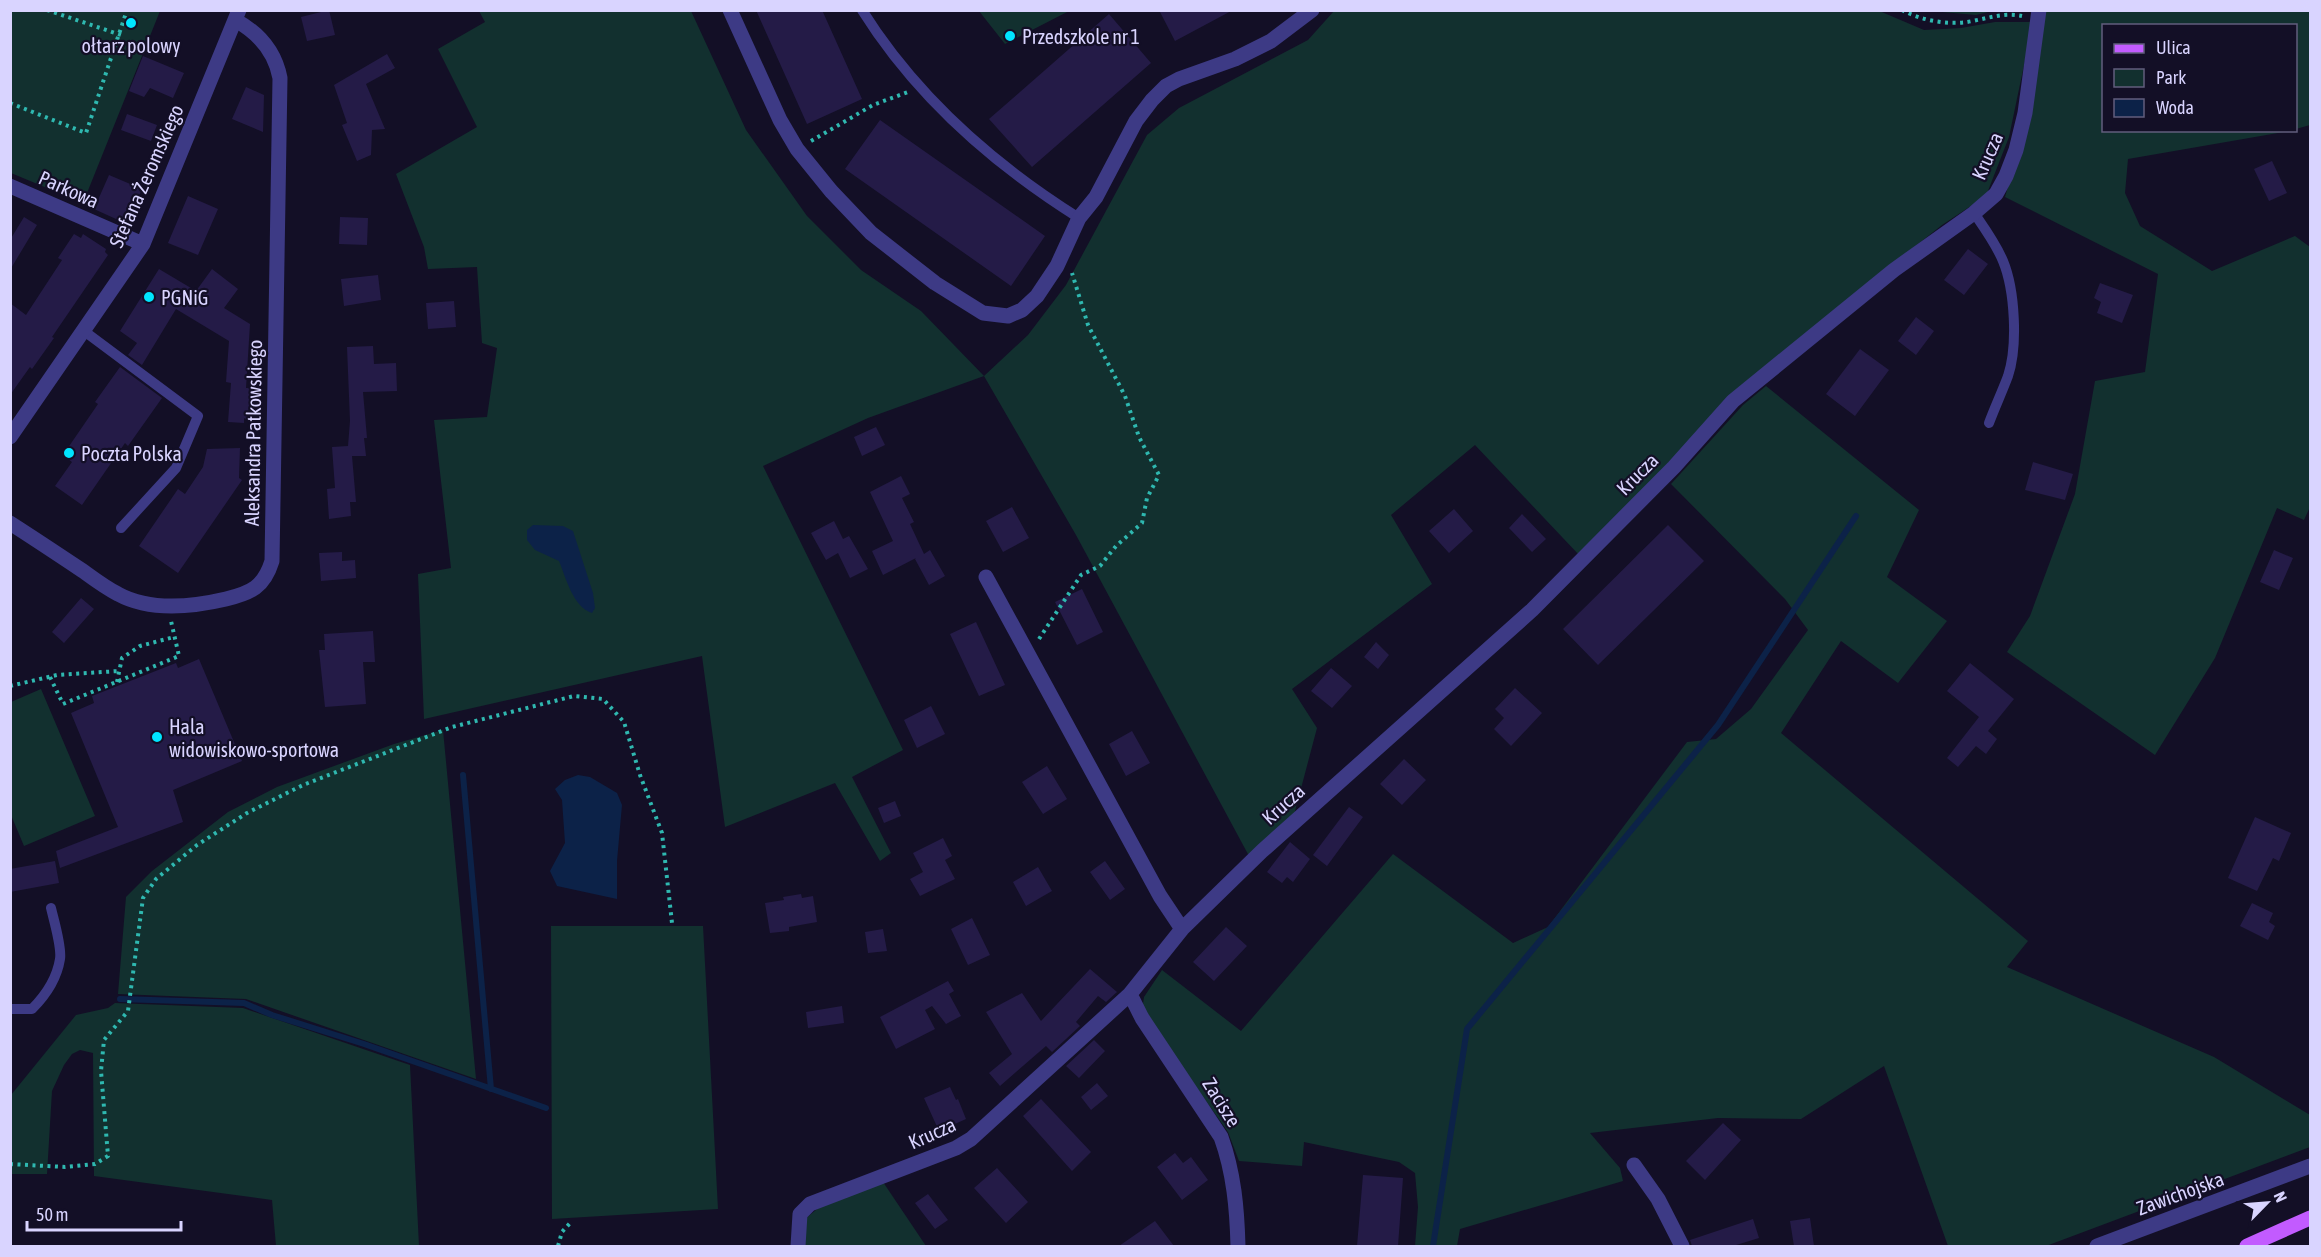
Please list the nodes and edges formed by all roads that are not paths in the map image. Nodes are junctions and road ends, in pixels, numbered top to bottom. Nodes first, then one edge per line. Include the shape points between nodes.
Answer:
1 (730, 10) edge
2 (862, 10) edge
3 (1312, 10) edge
4 (237, 15) edge
5 (2038, 15) edge
6 (10, 186) edge
7 (1974, 213) junction
8 (1079, 218) junction
9 (143, 244) junction
10 (84, 332) junction
11 (1989, 423) dead end
12 (10, 437) edge
13 (10, 523) edge
14 (121, 528) dead end
15 (986, 577) dead end
16 (51, 908) dead end
17 (1182, 929) junction
18 (1130, 994) junction
19 (10, 1009) edge
20 (1634, 1165) dead end
21 (2310, 1166) edge
22 (2310, 1218) edge
23 (798, 1246) edge
24 (1238, 1246) edge
25 (1682, 1246) edge
26 (2097, 1246) edge
27 (2247, 1246) edge

1 - 8 street via 780,120 797,149 831,191 871,233 935,283 983,312 1008,316 1037,296 1057,266
2 - 8 lane via 875,32 956,125 1010,172
3 - 8 street via 1271,41 1166,86 1136,121 1096,197
4 - 9 street, Stefana Żeromskiego
4 - 13 street, Aleksandra Patkowskiego via 272,52 280,78 269,570 247,594 186,606 139,602 118,595
5 - 7 street, Krucza via 2016,150 1996,194
6 - 9 street, Parkowa
7 - 11 lane via 2003,261 2013,322 2008,375
7 - 17 street, Krucza via 1894,270 1733,400 1674,468 1532,610 1346,775
9 - 10 street, Stefana Żeromskiego
10 - 12 street, Stefana Żeromskiego
10 - 14 lane via 198,416 176,468
15 - 17 street via 1160,896
16 - 19 lane via 60,958 50,987 32,1008
17 - 18 street, Krucza
18 - 23 street, Krucza via 971,1139 810,1204 800,1215
18 - 24 street, Zacisze via 1221,1137 1234,1187
20 - 25 street via 1658,1199
21 - 26 street, Zawichojska
22 - 27 main road

